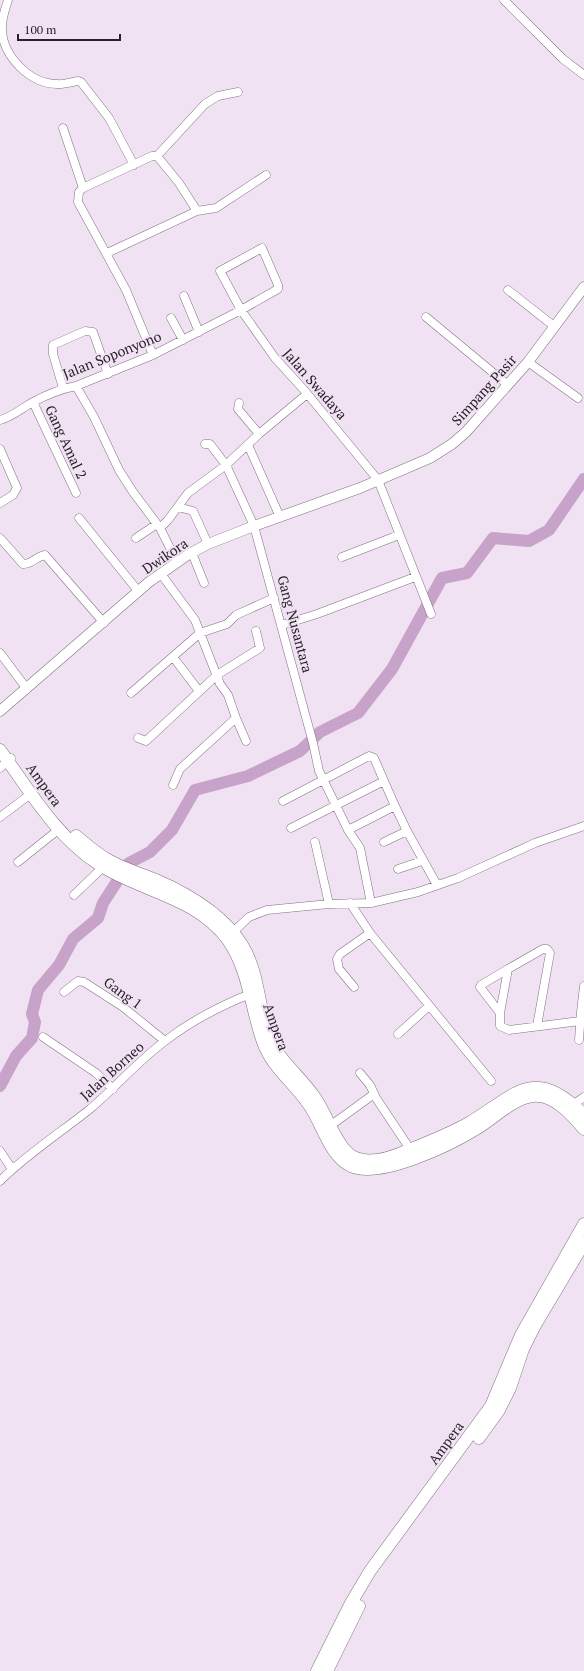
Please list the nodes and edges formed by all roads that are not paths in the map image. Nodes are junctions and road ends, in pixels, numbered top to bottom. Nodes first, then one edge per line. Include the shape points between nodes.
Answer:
1 (8, 0) edge
2 (504, 0) edge
3 (584, 75) edge
4 (238, 92) dead end
5 (63, 128) dead end
6 (157, 156) junction
7 (134, 165) junction
8 (266, 175) dead end
9 (83, 188) junction
10 (197, 211) junction
11 (107, 253) junction
12 (583, 289) edge
13 (508, 290) dead end
14 (184, 296) dead end
15 (241, 310) junction
16 (426, 317) dead end
17 (171, 318) dead end
18 (555, 327) junction
19 (199, 332) junction
20 (183, 340) junction
21 (153, 355) junction
22 (528, 362) junction
23 (108, 374) junction
24 (508, 385) junction
25 (76, 386) junction
26 (63, 388) junction
27 (307, 394) junction
28 (578, 398) dead end
29 (33, 402) junction
30 (239, 403) dead end
31 (0, 420) edge
32 (259, 434) junction
33 (205, 444) dead end
34 (248, 445) junction
35 (0, 449) edge
36 (226, 465) junction
37 (378, 480) junction
38 (76, 493) dead end
39 (0, 503) edge
40 (178, 507) junction
41 (280, 517) junction
42 (80, 518) dead end
43 (158, 526) junction
44 (254, 526) junction
45 (399, 535) junction
46 (0, 538) edge
47 (136, 538) dead end
48 (208, 544) junction
49 (192, 553) junction
50 (342, 557) dead end
51 (177, 562) junction
52 (160, 574) junction
53 (416, 577) junction
54 (204, 583) dead end
55 (139, 592) junction
56 (274, 598) junction
57 (431, 614) dead end
58 (104, 623) junction
59 (282, 625) junction
60 (256, 631) dead end
61 (200, 633) junction
62 (0, 653) edge
63 (173, 657) junction
64 (217, 675) junction
65 (27, 689) junction
66 (199, 691) junction
67 (130, 694) dead end
68 (0, 711) edge
69 (236, 718) junction
70 (138, 738) dead end
71 (246, 741) dead end
72 (0, 742) edge
73 (0, 750) edge
74 (7, 762) edge
75 (323, 779) junction
76 (384, 781) junction
77 (173, 785) dead end
78 (32, 793) junction
79 (283, 801) dead end
80 (336, 805) junction
81 (395, 806) junction
82 (0, 816) edge
83 (584, 826) edge
84 (291, 828) dead end
85 (58, 830) junction
86 (348, 830) junction
87 (407, 831) junction
88 (315, 842) dead end
89 (384, 842) dead end
90 (422, 861) junction
91 (18, 862) dead end
92 (110, 868) junction
93 (398, 869) dead end
94 (134, 877) junction
95 (437, 885) junction
96 (74, 895) dead end
97 (371, 902) junction
98 (350, 903) junction
99 (328, 904) junction
100 (233, 932) junction
101 (370, 933) junction
102 (238, 947) junction
103 (508, 969) junction
104 (584, 986) edge
105 (354, 987) dead end
106 (64, 992) dead end
107 (250, 994) junction
108 (429, 1006) junction
109 (582, 1012) edge
110 (500, 1013) junction
111 (580, 1021) junction
112 (537, 1026) junction
113 (398, 1034) dead end
114 (43, 1037) dead end
115 (579, 1040) dead end
116 (165, 1041) junction
117 (360, 1072) dead end
118 (491, 1081) dead end
119 (113, 1089) junction
120 (374, 1094) junction
121 (584, 1097) edge
122 (574, 1104) junction
123 (584, 1114) edge
124 (330, 1126) junction
125 (584, 1129) edge
126 (410, 1149) junction
127 (0, 1151) edge
128 (12, 1169) junction
129 (0, 1181) edge
130 (584, 1224) edge
131 (584, 1243) edge
132 (355, 1605) junction
133 (317, 1671) edge
134 (327, 1671) edge

1 - 7 street via 2,19 2,31 4,41 15,61 26,73 44,82 81,82 109,118
2 - 3 street via 563,59
4 - 6 street via 218,96 205,104
5 - 9 street
6 - 7 street
6 - 10 street
7 - 9 street
8 - 10 street via 216,208
9 - 11 street via 79,192 78,202
10 - 11 street
11 - 21 street via 126,290
12 - 18 street, Simpang Pasir
13 - 18 street
14 - 19 street
15 - 15 street via 220,271 262,248 278,289
15 - 19 street, Jalan Soponyono
15 - 27 street, Jalan Swadaya via 275,358
16 - 24 street
17 - 20 street
18 - 22 street, Simpang Pasir
19 - 20 street, Jalan Soponyono
20 - 21 street, Jalan Soponyono
21 - 23 street, Jalan Soponyono
22 - 24 street, Simpang Pasir
22 - 28 street
23 - 25 street, Jalan Soponyono
23 - 26 street via 93,332 85,331 53,344 53,354
24 - 37 street, Simpang Pasir via 452,444 430,458
25 - 26 street, Jalan Soponyono
25 - 43 street via 119,470
26 - 29 street, Jalan Soponyono
27 - 32 street
27 - 37 street, Jalan Swadaya
29 - 31 street, Jalan Soponyono
29 - 38 street, Gang Amal 2
30 - 32 street via 238,409
32 - 34 street
33 - 36 street, Gang Nusantara via 210,444
34 - 36 street
34 - 41 street
35 - 39 street via 16,488 13,495
36 - 40 street via 188,493
36 - 44 street, Gang Nusantara
37 - 41 street, Dwikora
37 - 45 street, Jalan Swadaya
40 - 43 street
40 - 48 street via 193,511
41 - 44 street, Dwikora
42 - 55 street
43 - 47 street
43 - 51 street
44 - 48 street, Dwikora
44 - 56 street, Gang Nusantara
45 - 50 street
45 - 53 street, Jalan Swadaya
46 - 58 street via 23,564 45,555
48 - 49 street, Dwikora
49 - 51 street, Dwikora
49 - 54 street
51 - 52 street, Dwikora
52 - 55 street, Dwikora
52 - 61 street via 195,620
53 - 57 street, Jalan Swadaya
53 - 59 street
55 - 58 street, Dwikora
56 - 59 street, Gang Nusantara
56 - 61 street via 236,615 227,624
58 - 65 street, Dwikora
59 - 75 street, Gang Nusantara via 317,766
60 - 64 street via 260,648
61 - 63 street
61 - 64 street
62 - 65 street
63 - 66 street
63 - 67 street
64 - 66 street
64 - 69 street
65 - 68 street, Dwikora
66 - 70 street via 146,741
69 - 71 street
69 - 77 street via 180,769
72 - 74 main road, Ampera
73 - 74 main road, Ampera
74 - 78 main road, Ampera
74 - 92 main road, Ampera via 71,832 101,856
75 - 76 street via 372,756
75 - 79 street
75 - 80 street, Gang Nusantara
76 - 80 street
76 - 81 street
78 - 82 street
78 - 85 main road, Ampera
80 - 84 street
80 - 86 street, Gang Nusantara
81 - 86 street
81 - 87 street
83 - 95 street via 535,843
85 - 91 street
85 - 92 main road, Ampera via 71,843
86 - 97 street, Gang Nusantara via 360,848
87 - 89 street
87 - 90 street
88 - 99 street
90 - 93 street
90 - 95 street
92 - 94 main road, Ampera
92 - 96 street
94 - 100 main road, Ampera via 191,898 214,914
94 - 102 main road, Ampera via 195,910
95 - 97 street
97 - 98 street
98 - 99 street
98 - 101 street
99 - 100 street via 259,912
100 - 102 main road, Ampera
101 - 105 street via 340,954 337,959 339,969
101 - 108 street
102 - 107 main road, Ampera
102 - 124 main road, Ampera via 252,966 274,1048 313,1095
103 - 110 street
103 - 110 street via 480,987
103 - 112 street via 543,948 550,950
104 - 109 street
106 - 116 street, Gang 1 via 78,981 84,982 123,1007
107 - 116 street, Jalan Borneo via 224,1004
107 - 125 main road, Ampera via 262,1040 271,1058 307,1102 331,1145 350,1166 363,1169 385,1168 409,1160 461,1138 519,1101 533,1096 546,1098 559,1105
108 - 113 street
108 - 118 street
109 - 111 street
110 - 112 street via 502,1028 509,1030
111 - 112 street
111 - 115 street
114 - 119 street via 96,1072
116 - 119 street, Jalan Borneo
117 - 120 street
119 - 128 street, Jalan Borneo
120 - 124 street
120 - 126 street
121 - 122 street
122 - 123 main road, Ampera
122 - 126 main road, Ampera via 560,1094 548,1090 535,1087 522,1090 511,1094 463,1126
124 - 126 main road, Ampera via 347,1152 357,1159 380,1159
127 - 128 street
128 - 129 street, Jalan Borneo
130 - 132 main road, Ampera via 521,1335 491,1406 382,1554
131 - 132 main road, Ampera via 534,1327 499,1410
132 - 133 main road, Ampera
132 - 134 main road, Ampera

